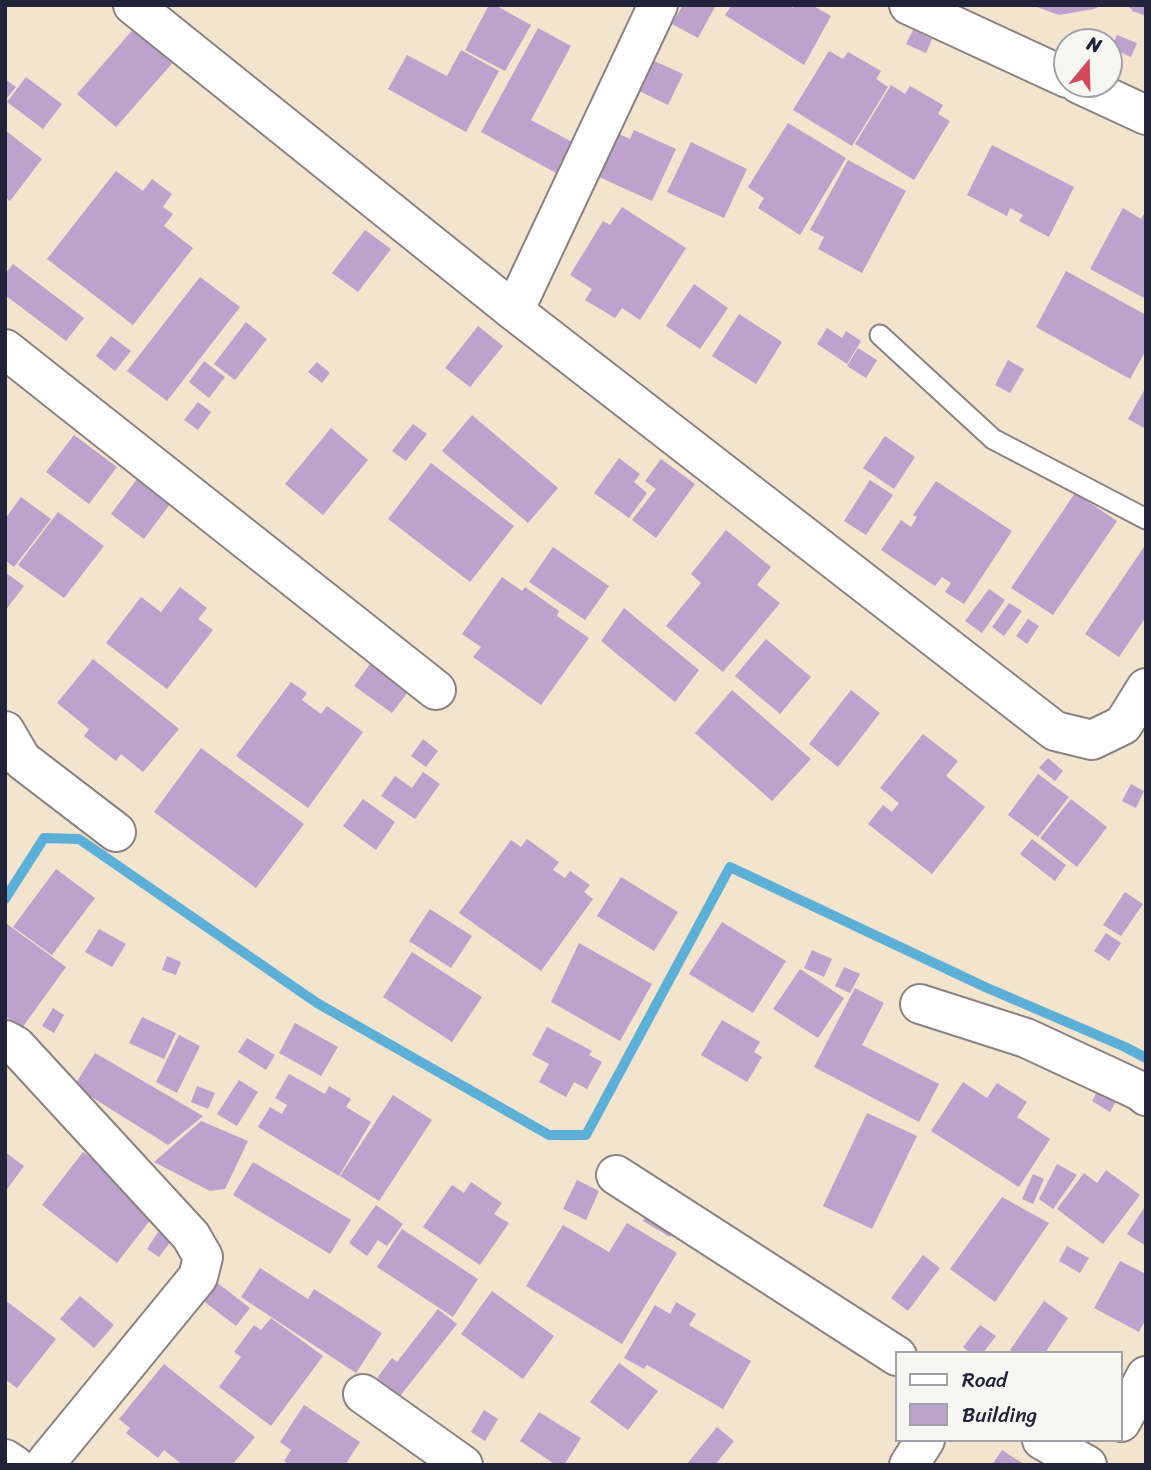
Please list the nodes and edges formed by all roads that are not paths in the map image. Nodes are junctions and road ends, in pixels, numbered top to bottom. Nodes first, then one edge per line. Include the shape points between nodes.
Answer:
1 (133, 5) edge
2 (658, 5) edge
3 (909, 5) edge
4 (1053, 72) edge
5 (1109, 98) edge
6 (1146, 115) edge
7 (514, 311) junction
8 (880, 335) dead end
9 (5, 349) edge
10 (1146, 519) edge
11 (1146, 688) edge
12 (436, 690) dead end
13 (5, 731) edge
14 (116, 832) dead end
15 (920, 1004) dead end
16 (5, 1040) edge
17 (1146, 1096) edge
18 (616, 1175) dead end
19 (895, 1355) edge
20 (1146, 1376) edge
21 (363, 1394) dead end
22 (1123, 1418) edge
23 (924, 1442) edge
24 (1046, 1442) edge
25 (1111, 1442) edge
26 (5, 1458) edge
27 (15, 1465) edge
28 (44, 1465) edge
29 (463, 1465) edge
30 (909, 1465) edge
31 (1087, 1465) edge
32 (1099, 1465) edge

1 - 7 street
2 - 7 street
3 - 4 street
5 - 6 street
7 - 11 street via 1055,731 1092,740 1123,725
8 - 10 lane via 993,439
9 - 12 street
13 - 14 street via 22,760
15 - 17 street via 1026,1038
16 - 28 street via 16,1046 191,1236 203,1257 198,1277
18 - 19 street
20 - 22 street
21 - 29 street
23 - 30 street
24 - 31 street
25 - 32 street
26 - 27 street

